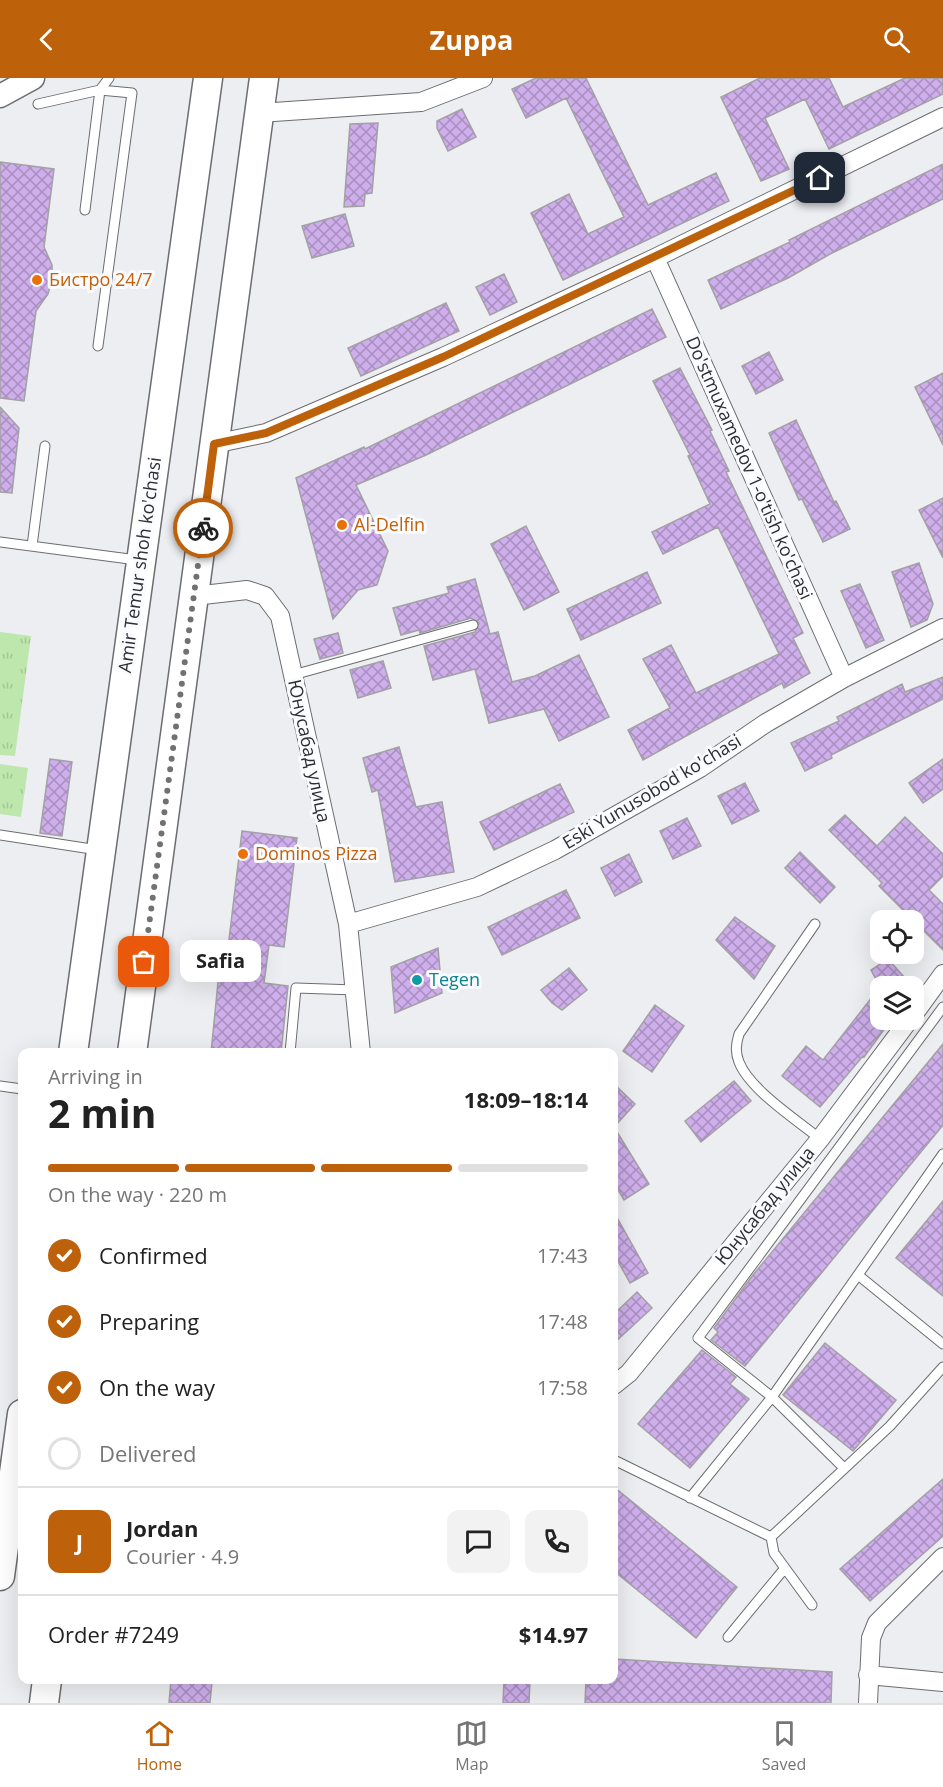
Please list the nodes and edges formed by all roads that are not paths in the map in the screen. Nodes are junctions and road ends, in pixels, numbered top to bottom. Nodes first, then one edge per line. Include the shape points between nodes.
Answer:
1 (33, 78) edge
2 (109, 78) edge
3 (208, 78) edge
4 (264, 78) edge
5 (483, 78) edge
6 (100, 90) junction
7 (0, 96) edge
8 (38, 104) dead end
9 (259, 112) junction
10 (943, 117) edge
11 (86, 210) dead end
12 (655, 258) junction
13 (98, 346) dead end
14 (214, 444) junction
15 (45, 446) dead end
16 (0, 542) edge
17 (32, 546) junction
18 (141, 560) junction
19 (194, 596) junction
20 (473, 625) dead end
21 (943, 628) edge
22 (293, 675) junction
23 (844, 678) junction
24 (0, 835) edge
25 (101, 851) junction
26 (348, 924) junction
27 (815, 924) dead end
28 (943, 974) edge
29 (356, 990) junction
30 (924, 1000) edge
31 (943, 1007) edge
32 (902, 1030) edge
33 (74, 1048) edge
34 (133, 1048) edge
35 (290, 1048) edge
36 (361, 1048) edge
37 (0, 1086) edge
38 (18, 1088) edge
39 (820, 1139) junction
40 (943, 1154) edge
41 (858, 1275) junction
42 (943, 1344) edge
43 (943, 1367) edge
44 (618, 1382) edge
45 (772, 1397) junction
46 (18, 1432) edge
47 (618, 1462) edge
48 (843, 1467) junction
49 (7, 1480) edge
50 (690, 1498) junction
51 (771, 1537) junction
52 (943, 1557) edge
53 (785, 1568) junction
54 (0, 1576) edge
55 (812, 1605) dead end
56 (728, 1637) dead end
57 (868, 1675) junction
58 (943, 1682) edge
59 (46, 1684) edge
60 (44, 1703) edge
61 (868, 1703) edge

1 - 7 street
2 - 6 lane
3 - 18 main road, Amir Temur shoh ko'chasi
4 - 9 main road
5 - 9 street via 421,102
6 - 8 lane
6 - 11 lane
6 - 13 lane via 132,93
9 - 14 main road
10 - 12 street
12 - 14 street via 443,357 276,428
12 - 23 street, Do'stmuxamedov 1-o'tish ko'chasi
14 - 19 main road
15 - 17 lane
16 - 17 lane
17 - 18 lane
18 - 25 main road, Amir Temur shoh ko'chasi
19 - 22 street, Юнусабад улица via 248,590 265,596 280,616
19 - 34 main road
20 - 22 lane
21 - 23 street, Eski Yunusobod ko'chasi
22 - 26 street, Юнусабад улица
23 - 26 street, Eski Yunusobod ko'chasi via 766,723 700,768 555,850 477,887
24 - 25 lane
25 - 33 main road, Amir Temur shoh ko'chasi
26 - 29 street, Юнусабад улица
27 - 39 lane via 739,1034 735,1050 739,1064 758,1088
28 - 30 street
29 - 35 lane via 296,987
29 - 36 street, Юнусабад улица
31 - 45 lane via 698,1338
32 - 39 street, Юнусабад улица
37 - 38 lane
39 - 44 street, Юнусабад улица
40 - 41 lane
41 - 42 lane
41 - 45 lane
43 - 48 lane via 890,1426
45 - 48 lane
45 - 50 lane
46 - 49 main road
47 - 50 lane
48 - 51 lane
49 - 54 main road
50 - 51 lane
51 - 53 lane via 774,1553
52 - 57 street via 878,1623 871,1638
53 - 55 lane
53 - 56 lane
57 - 58 street
57 - 61 street
59 - 60 main road

